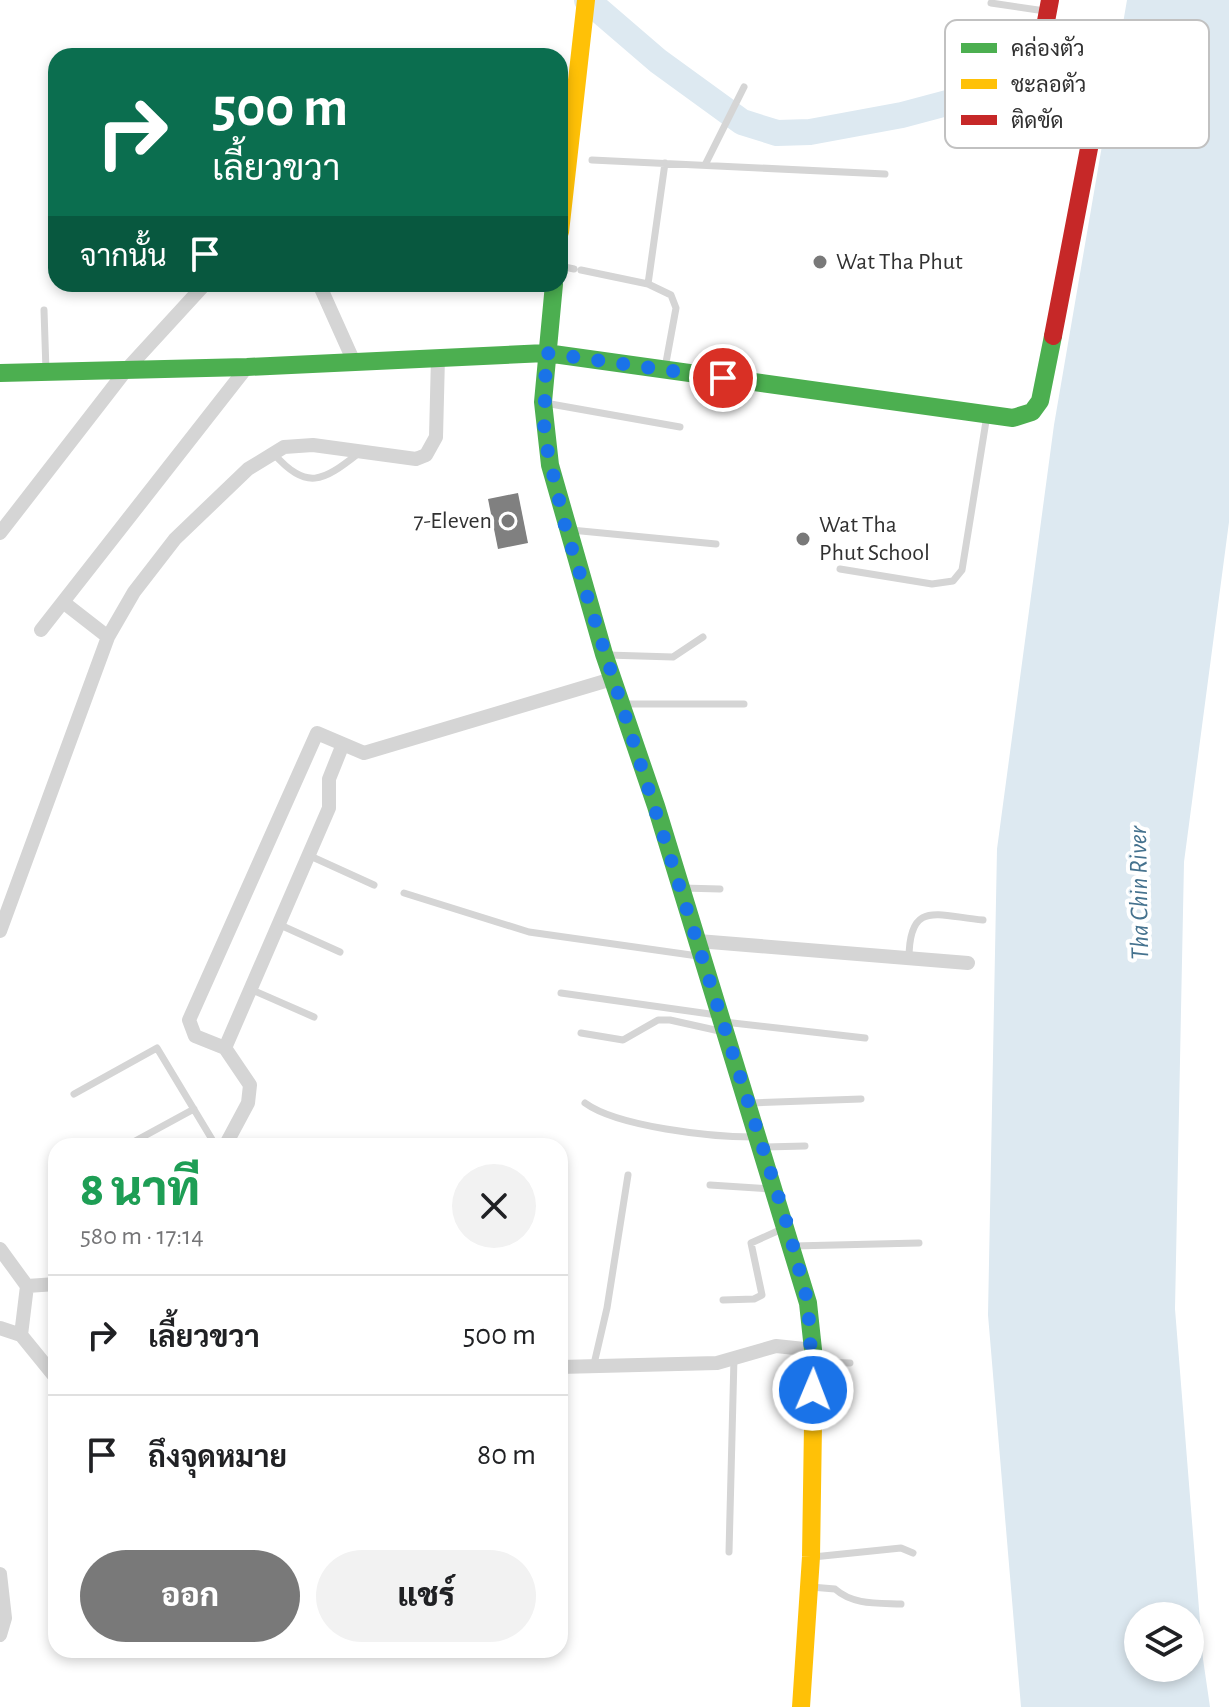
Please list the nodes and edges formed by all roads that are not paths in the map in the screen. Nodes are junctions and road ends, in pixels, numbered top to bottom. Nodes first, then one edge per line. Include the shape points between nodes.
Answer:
1 (991, 3) dead end
2 (1049, 6) edge
3 (585, 9) edge
4 (744, 87) dead end
5 (568, 98) edge
6 (568, 122) edge
7 (1089, 148) edge
8 (592, 160) dead end
9 (665, 163) junction
10 (705, 165) junction
11 (885, 174) dead end
12 (568, 186) edge
13 (568, 268) edge
14 (648, 284) junction
15 (198, 292) edge
16 (323, 292) edge
17 (553, 292) edge
18 (44, 310) dead end
19 (546, 353) junction
20 (438, 357) junction
21 (354, 362) junction
22 (247, 367) junction
23 (127, 369) junction
24 (665, 370) junction
25 (46, 372) junction
26 (0, 373) edge
27 (543, 402) junction
28 (987, 414) junction
29 (680, 427) dead end
30 (273, 452) junction
31 (361, 452) junction
32 (566, 530) junction
33 (0, 533) edge
34 (716, 544) dead end
35 (840, 569) dead end
36 (63, 602) junction
37 (41, 630) dead end
38 (108, 637) junction
39 (703, 637) dead end
40 (604, 654) junction
41 (612, 679) junction
42 (620, 704) junction
43 (744, 704) dead end
44 (343, 744) junction
45 (308, 855) junction
46 (374, 885) dead end
47 (681, 888) junction
48 (720, 889) dead end
49 (404, 893) dead end
50 (983, 920) dead end
51 (278, 924) junction
52 (0, 931) edge
53 (701, 949) junction
54 (340, 952) dead end
55 (909, 959) junction
56 (968, 963) dead end
57 (250, 989) junction
58 (561, 993) dead end
59 (314, 1017) dead end
60 (722, 1024) junction
61 (581, 1033) dead end
62 (865, 1038) dead end
63 (225, 1048) junction
64 (74, 1094) dead end
65 (861, 1099) dead end
66 (585, 1103) dead end
67 (749, 1103) junction
68 (194, 1109) junction
69 (141, 1138) edge
70 (211, 1138) edge
71 (229, 1138) edge
72 (761, 1142) junction
73 (805, 1146) dead end
74 (628, 1175) dead end
75 (710, 1185) dead end
76 (776, 1190) junction
77 (788, 1227) junction
78 (919, 1243) dead end
79 (793, 1246) junction
80 (0, 1249) edge
81 (48, 1285) edge
82 (27, 1286) junction
83 (723, 1300) dead end
84 (0, 1328) edge
85 (21, 1331) junction
86 (814, 1356) junction
87 (734, 1358) junction
88 (850, 1363) dead end
89 (594, 1364) junction
90 (568, 1366) edge
91 (48, 1367) edge
92 (729, 1552) dead end
93 (913, 1553) dead end
94 (811, 1557) junction
95 (0, 1574) edge
96 (809, 1587) junction
97 (901, 1604) dead end
98 (0, 1635) edge
99 (801, 1707) edge

1 - 2 lane
3 - 5 main road
4 - 10 lane
6 - 12 main road via 573,158
7 - 28 main road via 1040,401 1032,412 1013,418
8 - 9 lane
9 - 10 lane
9 - 14 lane
10 - 11 lane
13 - 14 lane
14 - 24 lane via 671,295 676,308
15 - 23 street
16 - 21 street
17 - 19 main road
18 - 25 lane
19 - 20 main road
19 - 24 main road
19 - 27 main road
20 - 21 main road
20 - 31 street via 432,450 416,459
21 - 22 main road
22 - 23 main road
22 - 36 street
23 - 25 main road
23 - 33 street
24 - 28 main road
25 - 26 main road
27 - 29 lane
27 - 32 main road via 544,435
28 - 35 lane via 962,570 953,581 932,584
30 - 31 street via 313,445
30 - 31 lane via 289,471 319,479
30 - 38 street via 175,539
32 - 34 lane
32 - 40 main road
36 - 37 street
36 - 38 street
38 - 52 street
39 - 40 lane via 673,657
40 - 41 main road
41 - 42 main road
41 - 44 street via 364,753
42 - 43 lane
42 - 47 main road
44 - 45 street via 329,779 329,808
44 - 63 street via 317,733 189,1020 195,1036
45 - 46 lane
45 - 51 street
47 - 48 lane
47 - 53 main road
49 - 53 lane via 529,932
50 - 55 lane via 930,915 917,919 910,929
51 - 54 lane
51 - 57 street
53 - 55 street
53 - 60 main road
55 - 56 street
57 - 59 lane
57 - 63 street
58 - 60 lane
60 - 61 lane via 658,1020 623,1040
60 - 62 lane
60 - 67 main road
63 - 71 street via 250,1085 248,1103
64 - 68 lane via 157,1048
65 - 67 lane
66 - 72 lane via 694,1134
67 - 72 main road
68 - 69 lane
68 - 70 lane
72 - 73 lane
72 - 76 main road
74 - 89 lane
75 - 76 lane
76 - 77 main road
77 - 79 main road
77 - 83 lane via 751,1243 762,1295
78 - 79 lane
79 - 86 main road via 808,1303
80 - 82 street
81 - 82 street
82 - 85 street
84 - 85 street
85 - 91 street
86 - 87 street via 776,1346
86 - 88 lane
86 - 94 main road
87 - 89 street via 702,1364
87 - 92 lane
89 - 90 street
93 - 94 lane via 901,1548
94 - 96 main road
95 - 98 street via 5,1618
96 - 97 lane via 835,1589 858,1601
96 - 99 main road

